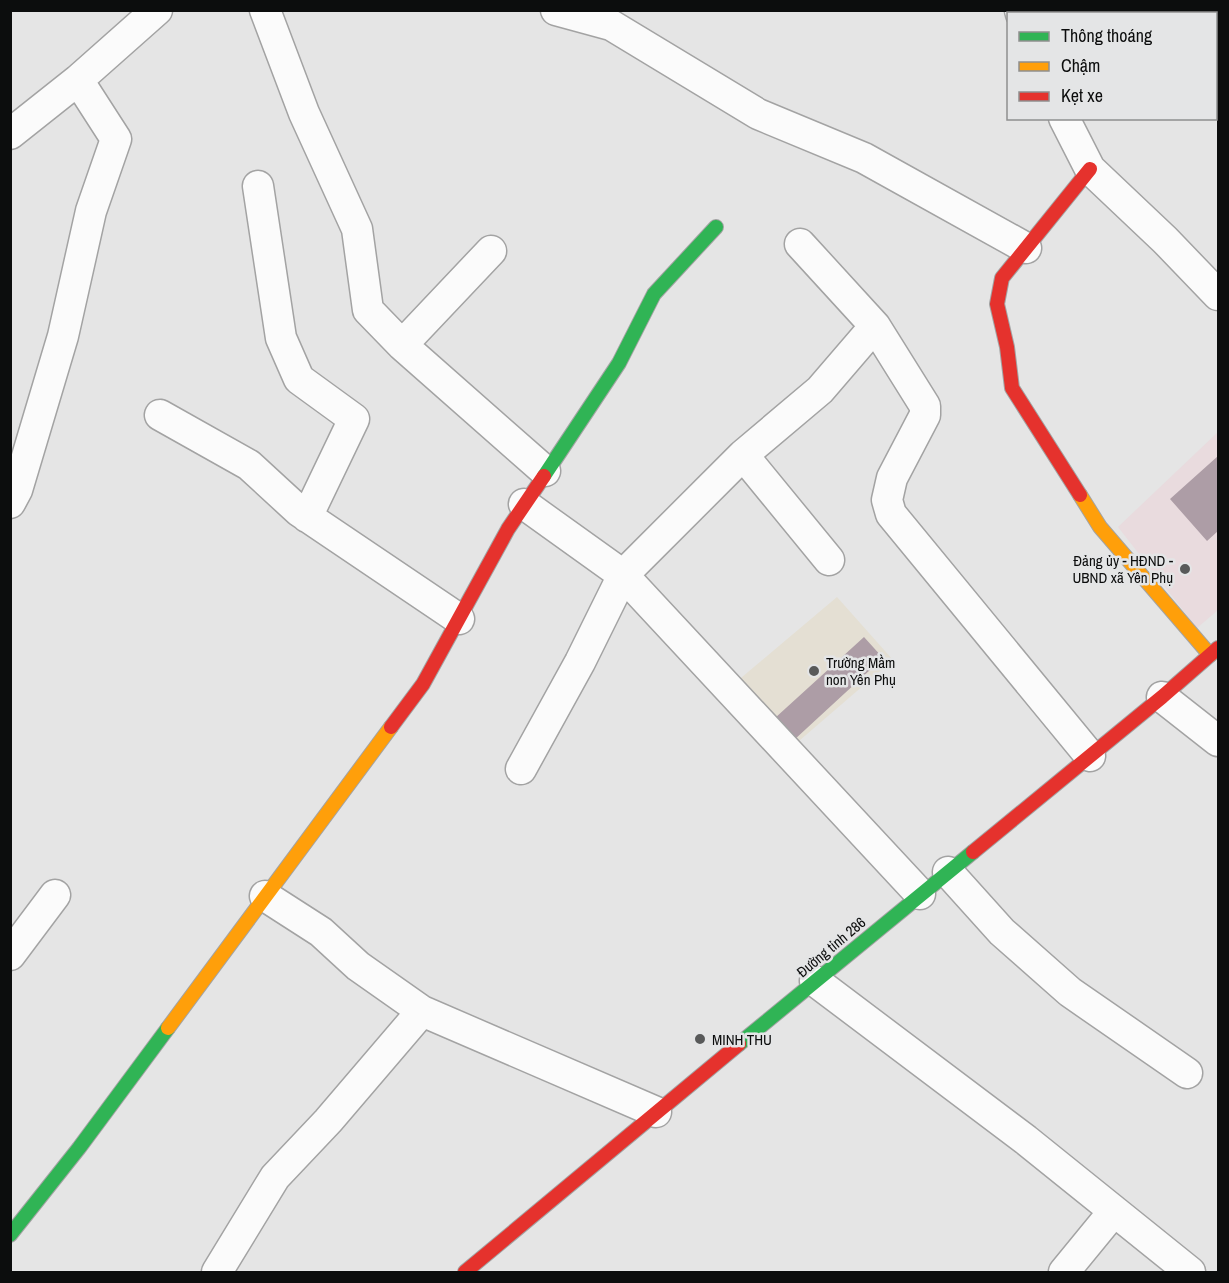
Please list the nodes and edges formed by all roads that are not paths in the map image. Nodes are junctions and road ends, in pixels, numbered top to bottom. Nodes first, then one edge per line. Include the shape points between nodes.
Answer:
1 (157, 10) edge
2 (265, 10) edge
3 (556, 10) edge
4 (78, 80) junction
5 (1065, 120) edge
6 (10, 134) edge
7 (1090, 169) junction
8 (258, 186) dead end
9 (716, 227) dead end
10 (800, 244) dead end
11 (1026, 248) junction
12 (491, 251) dead end
13 (1218, 295) edge
14 (874, 326) junction
15 (402, 345) junction
16 (160, 415) dead end
17 (743, 455) junction
18 (545, 471) junction
19 (10, 503) edge
20 (524, 504) junction
21 (308, 517) junction
22 (829, 560) dead end
23 (623, 576) junction
24 (459, 619) junction
25 (1214, 651) edge
26 (1162, 697) junction
27 (1218, 741) edge
28 (1090, 756) junction
29 (521, 769) dead end
30 (948, 872) junction
31 (920, 894) junction
32 (55, 896) dead end
33 (265, 896) junction
34 (10, 955) edge
35 (816, 981) junction
36 (422, 1011) junction
37 (1187, 1073) dead end
38 (656, 1112) junction
39 (1114, 1211) junction
40 (10, 1235) edge
41 (217, 1272) edge
42 (465, 1272) edge
43 (1064, 1272) edge
44 (1190, 1272) edge

1 - 4 street
2 - 15 street via 304,113 357,229 368,310
3 - 11 street via 611,25 758,114 864,158
4 - 6 street
4 - 19 street via 116,139 91,211 63,336
5 - 7 street
7 - 11 street
7 - 13 street
8 - 21 street via 281,338 299,379 354,419
9 - 18 street via 654,294 619,363
10 - 14 street
11 - 25 street via 1002,278 997,304 1012,388 1100,527
12 - 15 street
14 - 17 street via 820,390
14 - 28 street via 926,406 925,416 892,478 886,500 891,514
15 - 18 street
16 - 21 street via 249,465
17 - 22 street
17 - 23 street
18 - 20 street
20 - 23 street
20 - 24 street
21 - 24 street
23 - 29 street
23 - 31 street
24 - 33 street via 423,684
25 - 26 street, Đường tỉnh 286
26 - 27 street
26 - 28 street, Đường tỉnh 286
28 - 30 street, Đường tỉnh 286
30 - 31 street, Đường tỉnh 286
30 - 37 street via 1002,932 1070,992
31 - 35 street, Đường tỉnh 286
32 - 34 street
33 - 36 street via 321,932 358,966
33 - 40 street
35 - 38 street, Đường tỉnh 286
35 - 39 street
36 - 38 street
36 - 41 street via 275,1177
38 - 42 street, Đường tỉnh 286
39 - 43 street
39 - 44 street

